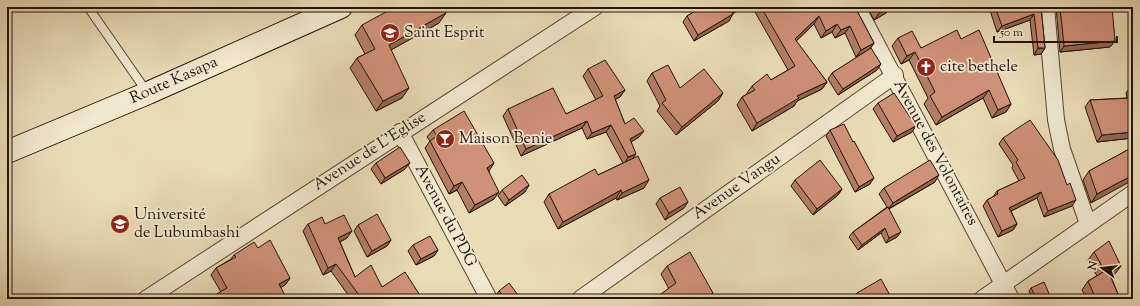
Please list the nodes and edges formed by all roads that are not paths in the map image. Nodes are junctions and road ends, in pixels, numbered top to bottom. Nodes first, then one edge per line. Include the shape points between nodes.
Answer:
1 (88, 7) edge
2 (341, 7) edge
3 (595, 7) edge
4 (857, 7) edge
5 (1046, 7) edge
6 (311, 13) edge
7 (894, 75) junction
8 (148, 93) junction
9 (400, 132) junction
10 (7, 152) edge
11 (1133, 193) edge
12 (1088, 224) junction
13 (1004, 284) junction
14 (146, 299) edge
15 (489, 299) edge
16 (580, 299) edge
17 (982, 299) edge
18 (1011, 299) edge

1 - 8 lane
2 - 6 main road, Route Kasapa
3 - 9 street, Avenue de L'Eglise
4 - 7 street, Avenue des Volontaires
5 - 12 street via 1061,142
6 - 8 main road, Route Kasapa
7 - 13 street, Avenue des Volontaires
7 - 16 street, Avenue Vangu
8 - 10 main road, Route Kasapa
9 - 14 street, Avenue de L'Eglise
9 - 15 street, Avenue du PDG
11 - 12 street
12 - 13 street
13 - 17 street
13 - 18 street, Avenue des Volontaires

